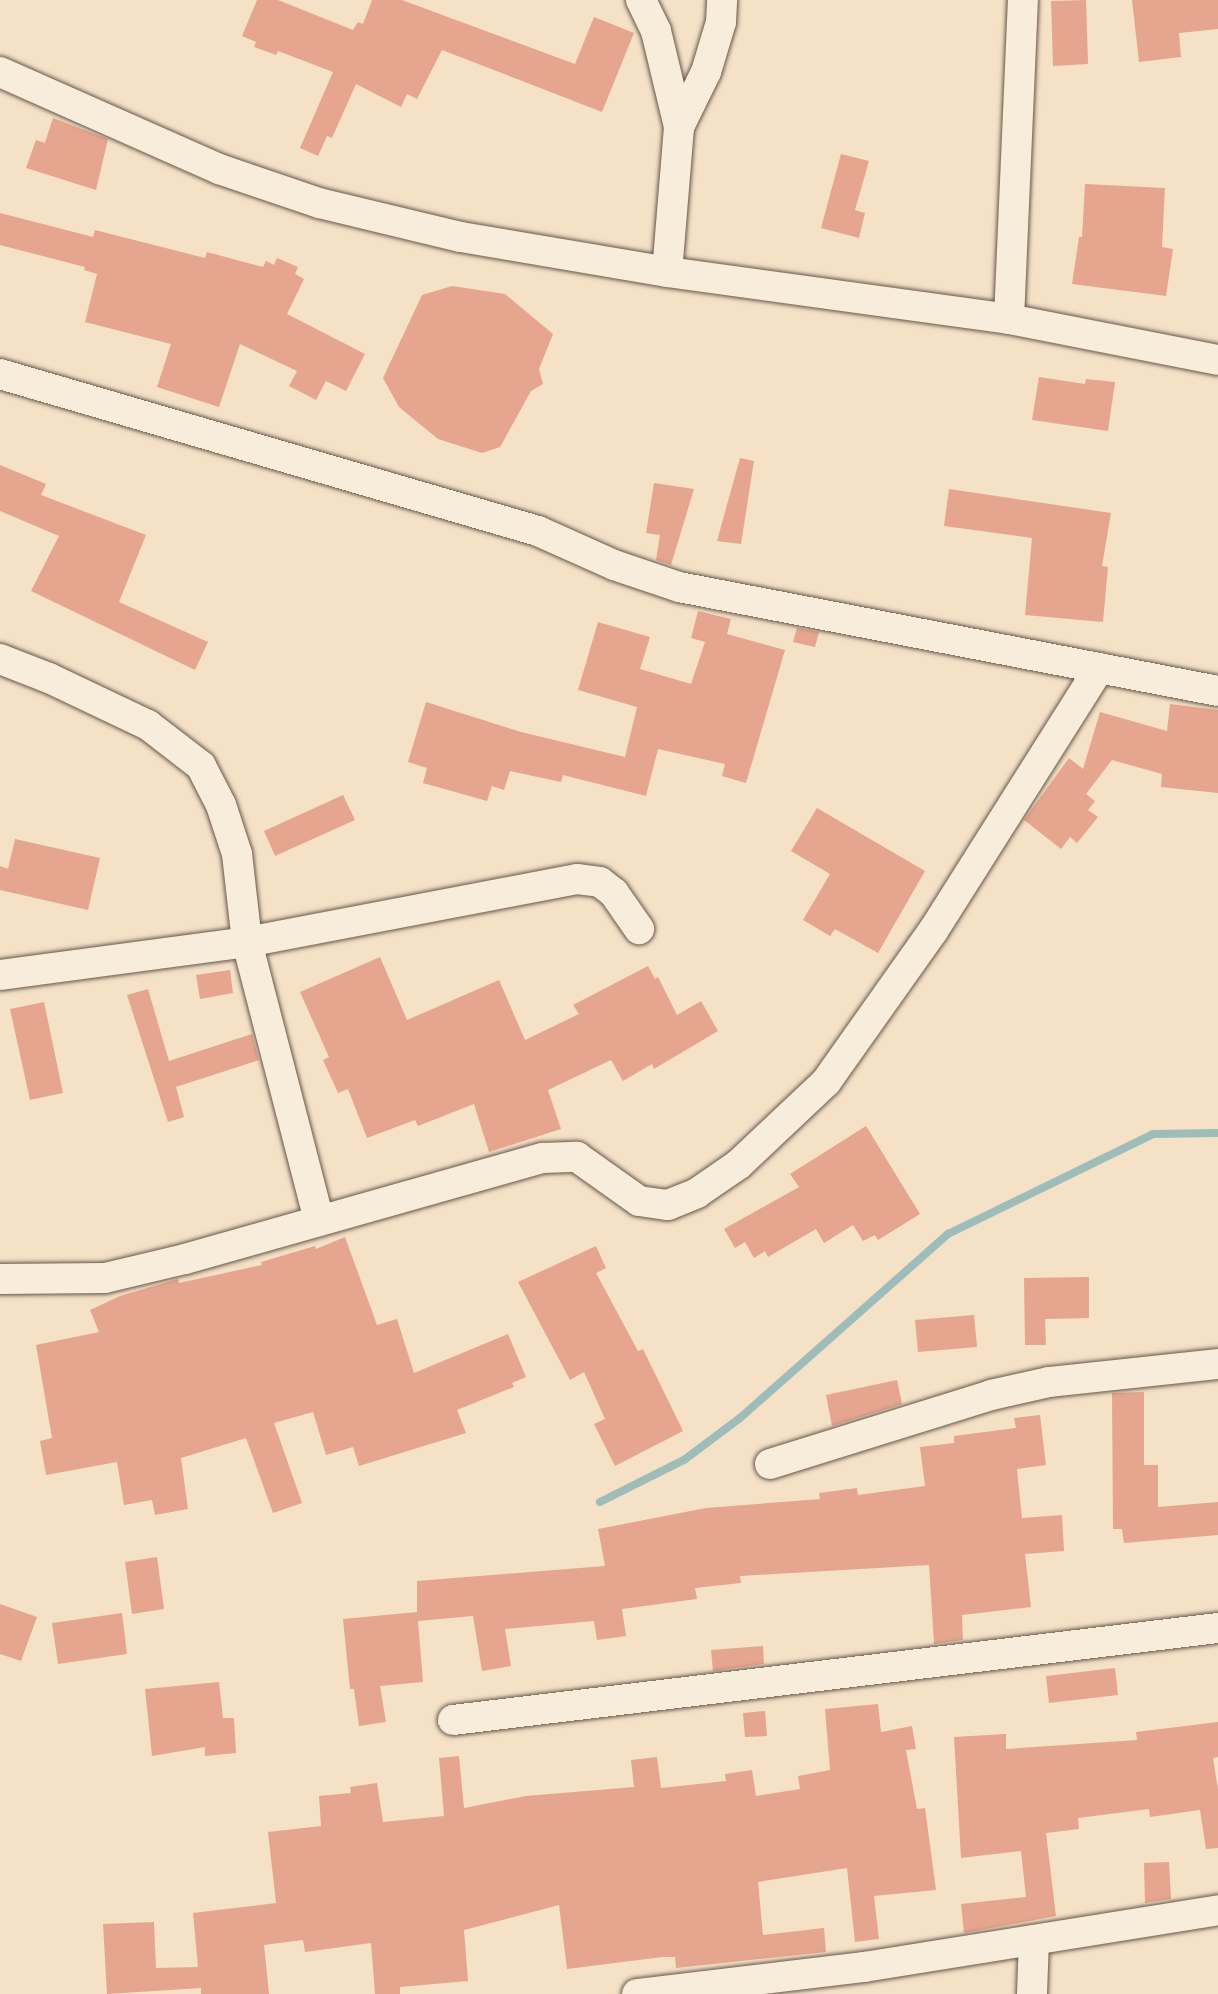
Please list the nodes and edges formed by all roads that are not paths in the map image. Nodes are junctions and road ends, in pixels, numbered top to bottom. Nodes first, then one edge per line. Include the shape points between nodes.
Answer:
1 (641, 0) edge
2 (722, 0) edge
3 (1023, 0) edge
4 (0, 72) edge
5 (679, 127) junction
6 (667, 272) junction
7 (1009, 319) junction
8 (1218, 360) edge
9 (0, 374) edge
10 (0, 659) edge
11 (1099, 668) junction
12 (1218, 691) edge
13 (639, 929) dead end
14 (247, 942) junction
15 (0, 975) edge
16 (319, 1221) junction
17 (0, 1279) edge
18 (1218, 1364) edge
19 (770, 1464) dead end
20 (1218, 1628) edge
21 (453, 1720) dead end
22 (1218, 1910) edge
23 (1034, 1940) junction
24 (637, 1994) edge
25 (1032, 1994) edge

1 - 5 street via 656,31
2 - 5 street via 706,72
3 - 7 street
4 - 6 street via 219,169 319,203 461,237
5 - 6 street
6 - 7 street
7 - 8 street
9 - 11 street via 538,531 679,587
10 - 14 street via 148,725 201,766 237,854
11 - 12 street
11 - 16 street via 933,931 835,1069 739,1164 697,1193 668,1205 639,1201 577,1157 543,1158
13 - 14 street via 614,893 600,882 577,879
14 - 15 street
14 - 16 street
16 - 17 street via 105,1278
18 - 19 street via 1049,1382
20 - 21 street
22 - 23 street
23 - 24 street
23 - 25 street

